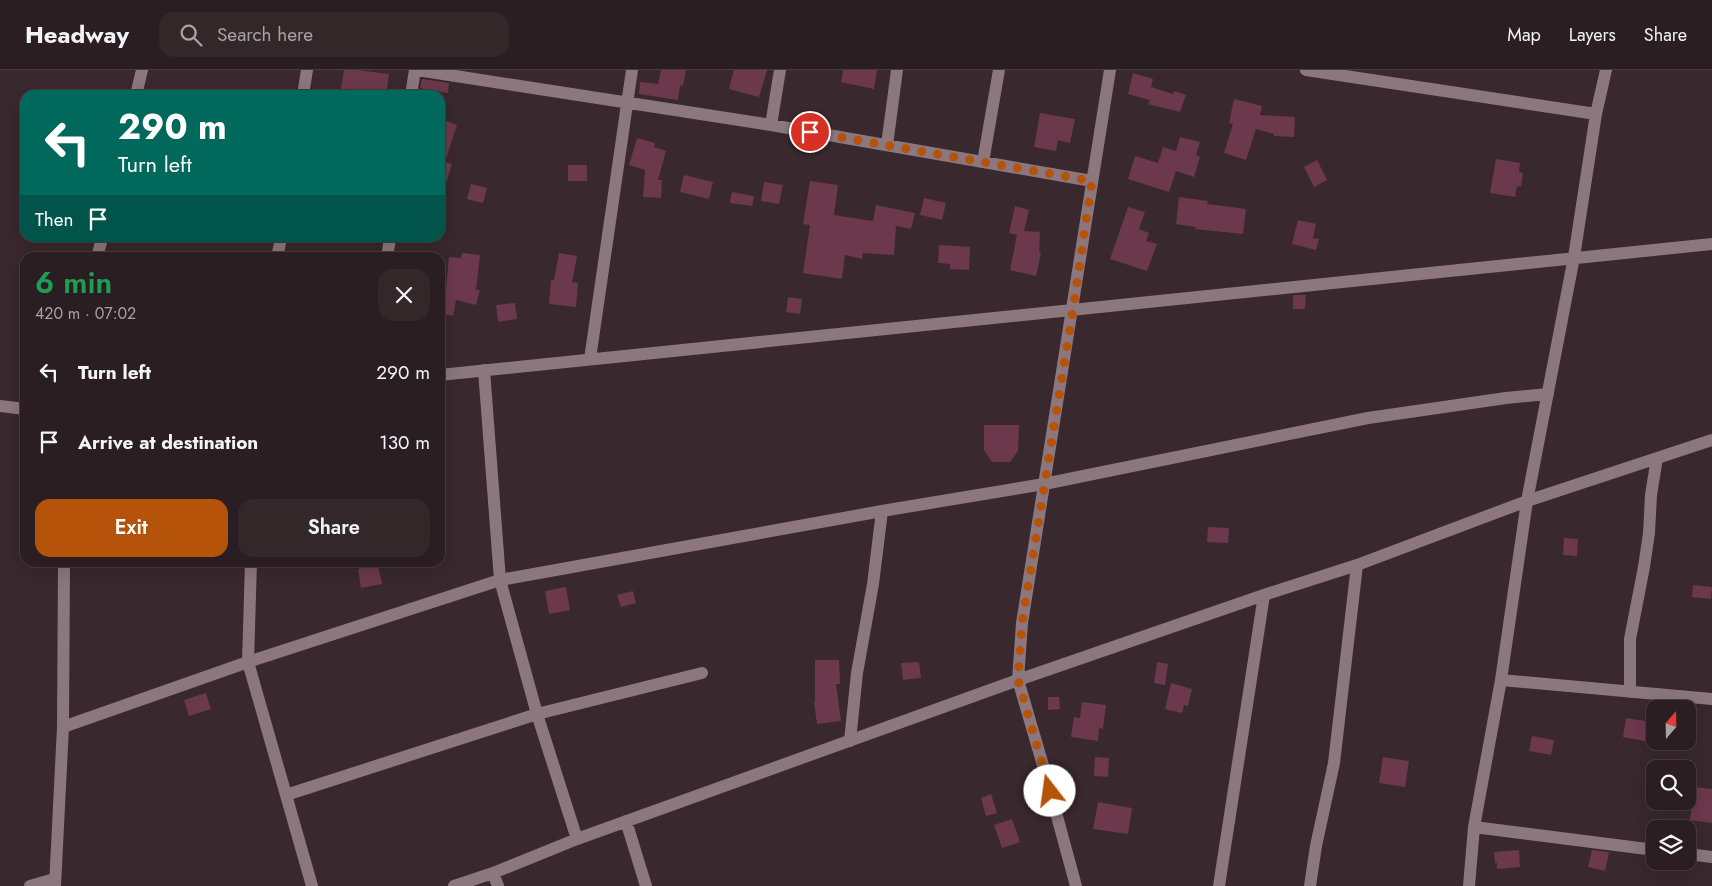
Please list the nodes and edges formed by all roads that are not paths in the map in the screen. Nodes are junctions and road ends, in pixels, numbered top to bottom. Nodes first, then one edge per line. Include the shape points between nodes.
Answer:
1 (142, 70) edge
2 (307, 70) edge
3 (416, 70) edge
4 (632, 70) edge
5 (780, 70) edge
6 (898, 70) edge
7 (999, 70) edge
8 (1110, 70) edge
9 (1306, 70) edge
10 (1606, 70) edge
11 (137, 90) edge
12 (304, 90) edge
13 (412, 90) edge
14 (627, 104) junction
15 (1596, 114) junction
16 (771, 126) junction
17 (887, 145) junction
18 (983, 162) junction
19 (1092, 181) junction
20 (1712, 244) edge
21 (1574, 257) junction
22 (1073, 310) junction
23 (590, 359) junction
24 (484, 370) junction
25 (445, 374) edge
26 (1548, 394) junction
27 (0, 406) edge
28 (20, 408) edge
29 (1712, 440) edge
30 (1657, 458) junction
31 (1044, 484) junction
32 (1527, 501) junction
33 (882, 511) junction
34 (1357, 565) junction
35 (64, 567) edge
36 (251, 567) edge
37 (500, 580) junction
38 (1264, 595) junction
39 (248, 662) junction
40 (702, 673) dead end
41 (1018, 680) junction
42 (1501, 680) junction
43 (1630, 692) junction
44 (1712, 700) edge
45 (537, 714) junction
46 (63, 726) junction
47 (850, 741) junction
48 (286, 795) junction
49 (626, 822) junction
50 (1474, 827) junction
51 (577, 839) junction
52 (1646, 849) edge
53 (1696, 855) edge
54 (1712, 857) edge
55 (493, 873) junction
56 (54, 882) edge
57 (30, 886) edge
58 (312, 886) edge
59 (454, 886) edge
60 (498, 886) edge
61 (646, 886) edge
62 (1076, 886) edge
63 (1219, 886) edge
64 (1310, 886) edge
65 (1469, 886) edge

1 - 11 street
2 - 12 street
3 - 13 street
3 - 14 street
4 - 14 street
5 - 16 street
6 - 17 street
7 - 18 street
8 - 19 street
9 - 15 street
10 - 15 street
14 - 16 street
14 - 23 street
15 - 21 street
16 - 17 street
17 - 18 street
18 - 19 street
19 - 22 street
20 - 21 street
21 - 22 street
21 - 26 street
22 - 23 street
22 - 31 street
23 - 24 street
24 - 25 street
24 - 37 street
26 - 31 street via 1368,418
26 - 32 street
27 - 28 street
29 - 30 street
30 - 32 street
30 - 43 street via 1644,567 1630,639
31 - 33 street
31 - 41 street via 1022,623
32 - 34 street
32 - 42 street
33 - 37 street
33 - 47 street
34 - 38 street
34 - 64 street via 1334,763
35 - 46 street
36 - 39 street
37 - 39 street
37 - 45 street
38 - 41 street
38 - 63 street
39 - 46 street
39 - 48 street
40 - 45 street
41 - 47 street
41 - 62 street
42 - 43 street
42 - 50 street
43 - 44 street
45 - 48 street
45 - 51 street
46 - 56 street
47 - 49 street
48 - 58 street
49 - 51 street
49 - 61 street
50 - 52 street
50 - 65 street
51 - 55 street
53 - 54 street
55 - 59 street
55 - 60 street
56 - 57 street

